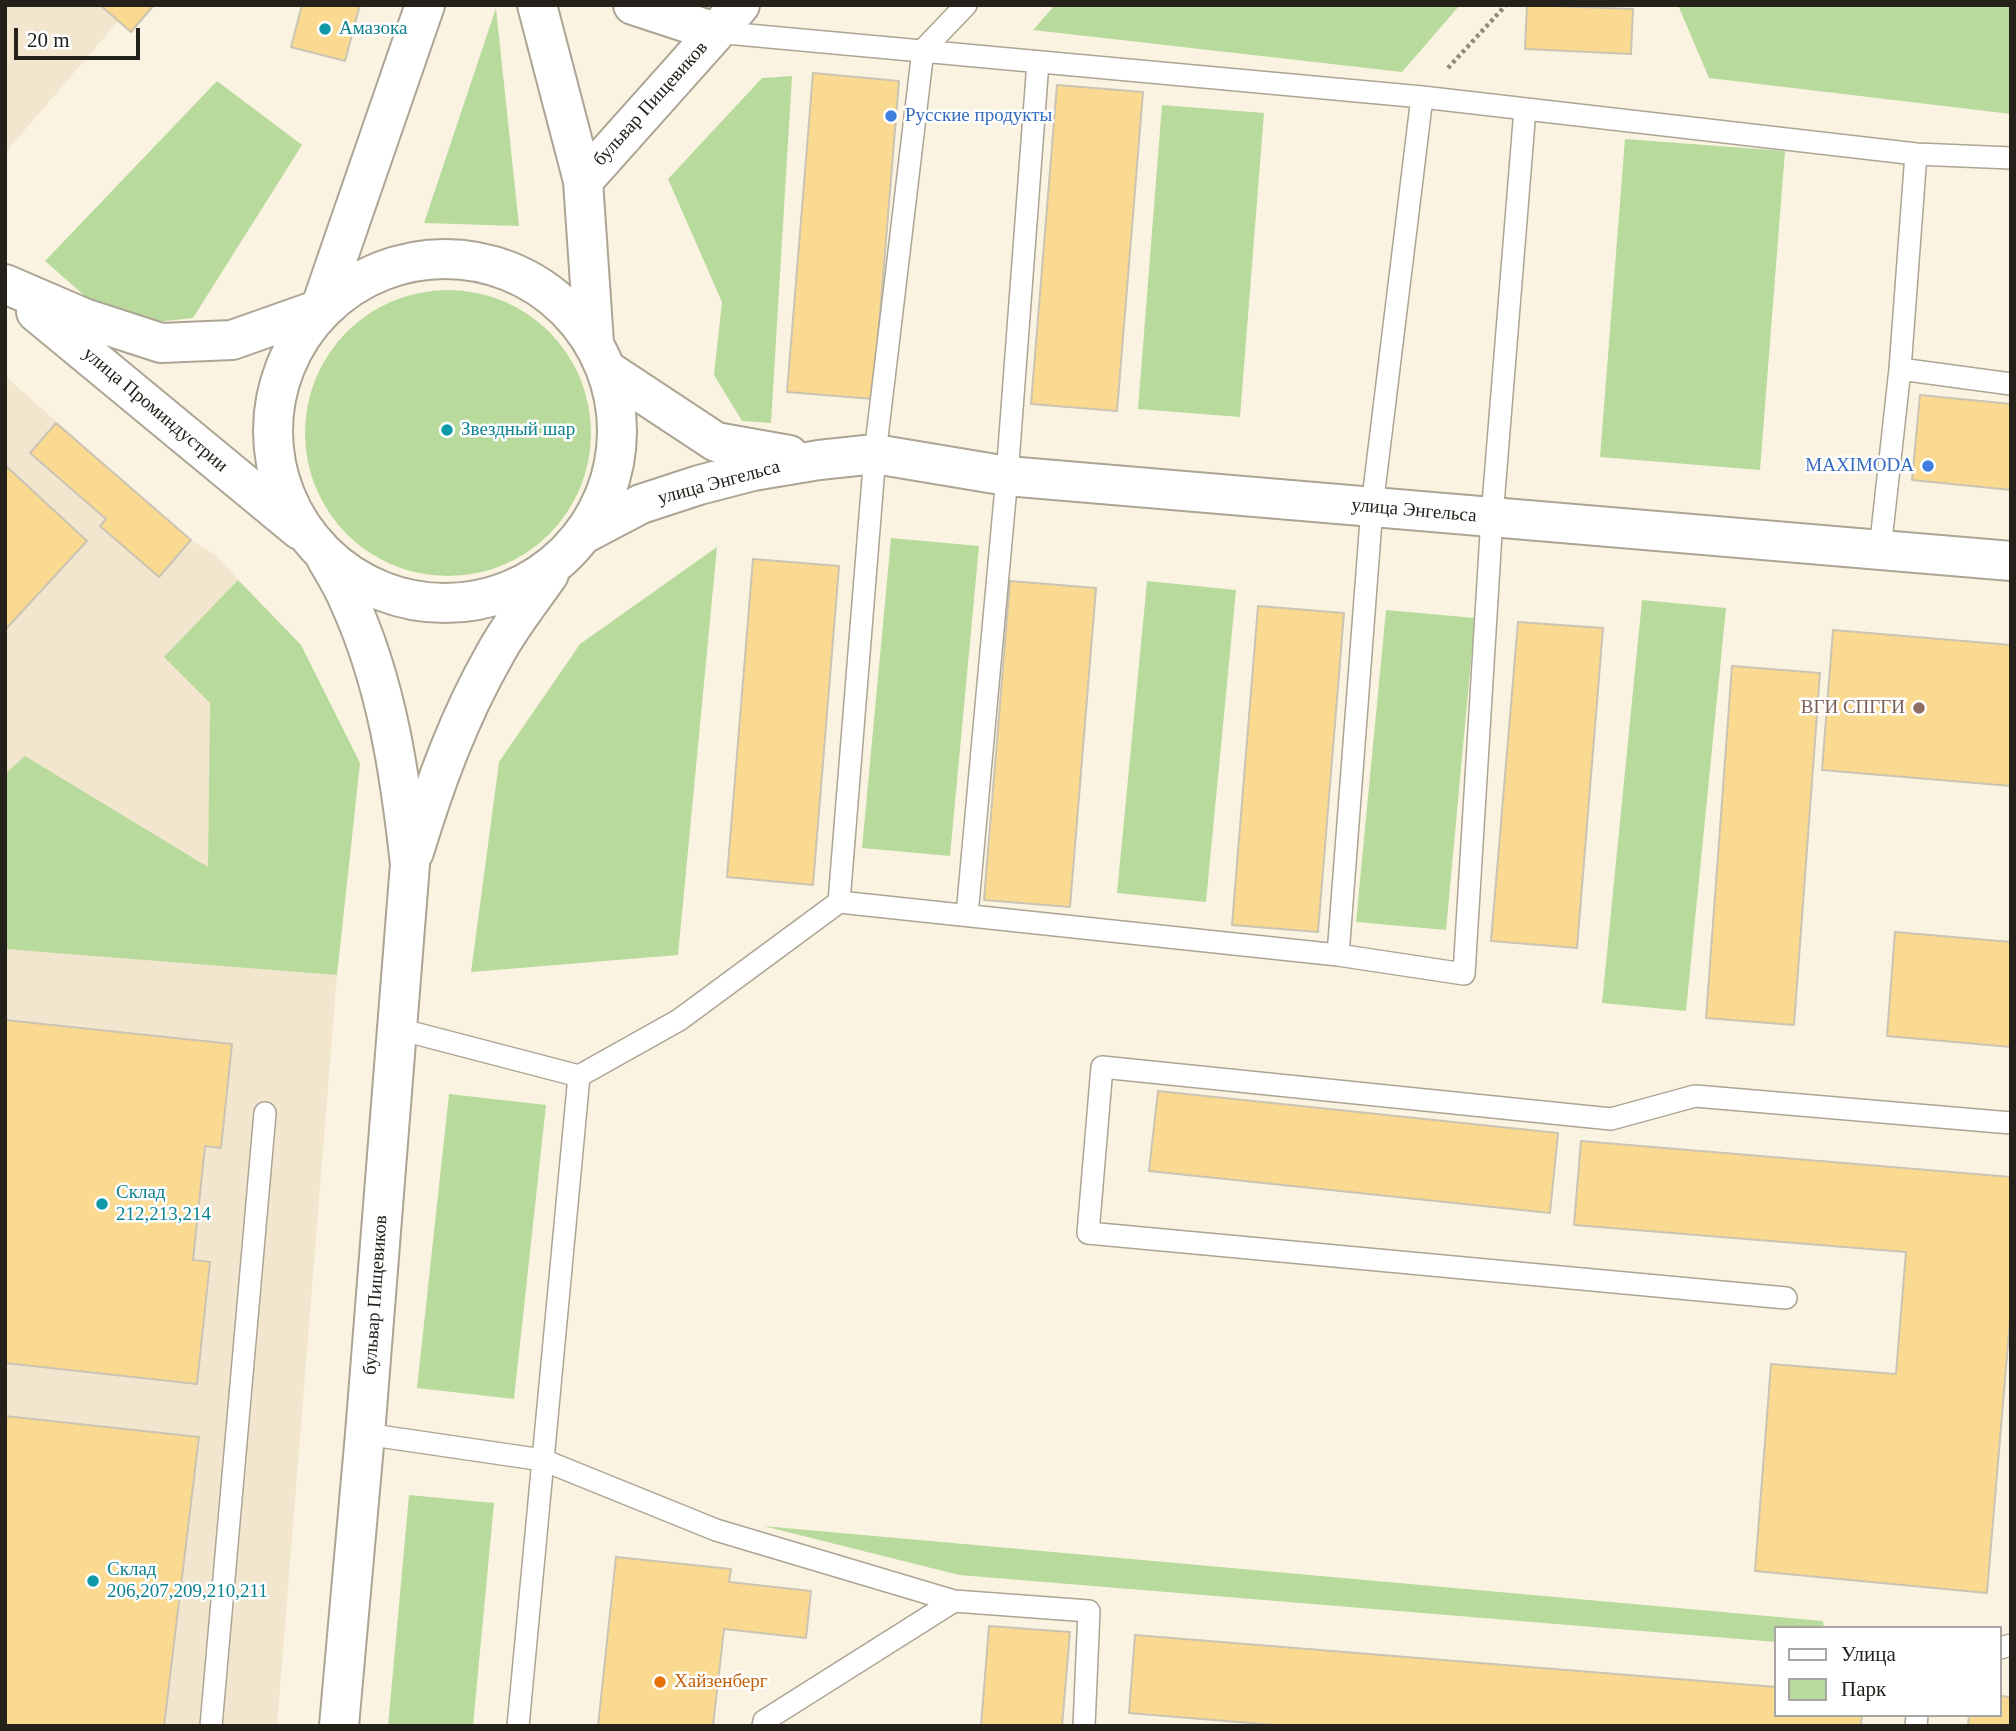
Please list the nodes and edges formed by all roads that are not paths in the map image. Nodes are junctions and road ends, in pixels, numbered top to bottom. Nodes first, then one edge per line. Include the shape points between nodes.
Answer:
1 (425, 5) edge
2 (537, 5) edge
3 (633, 5) edge
4 (966, 5) edge
5 (727, 18) edge
6 (923, 50) junction
7 (1038, 62) junction
8 (1422, 97) junction
9 (1525, 109) junction
10 (1916, 154) junction
11 (2011, 158) edge
12 (583, 181) junction
13 (5, 285) edge
14 (320, 309) junction
15 (600, 356) junction
16 (1900, 369) junction
17 (2011, 384) edge
18 (876, 454) junction
19 (819, 460) junction
20 (1007, 477) junction
21 (1372, 507) junction
22 (1492, 517) junction
23 (315, 546) junction
24 (572, 547) junction
25 (1880, 550) junction
26 (2011, 561) edge
27 (410, 864) junction
28 (839, 902) junction
29 (967, 915) junction
30 (1338, 955) junction
31 (396, 1028) junction
32 (579, 1076) junction
33 (265, 1113) dead end
34 (2011, 1123) edge
35 (1786, 1298) dead end
36 (365, 1434) junction
37 (543, 1460) junction
38 (954, 1601) junction
39 (211, 1726) edge
40 (339, 1726) edge
41 (518, 1726) edge
42 (763, 1726) edge
43 (1084, 1726) edge

1 - 14 main road, бульвар Пищевиков
2 - 12 main road
3 - 5 main road, бульвар Пищевиков
4 - 6 lane
5 - 6 lane
5 - 12 main road, бульвар Пищевиков
6 - 7 lane
6 - 18 lane
7 - 8 lane
7 - 20 lane
8 - 9 lane
8 - 21 lane
9 - 10 lane
9 - 22 lane
10 - 11 lane
10 - 16 lane
12 - 15 main road, бульвар Пищевиков
13 - 14 main road via 161,343 232,340
13 - 23 main road, улица Проминдустрии
14 - 15 main road, бульвар Пищевиков via 362,277 387,268 412,260 465,258 516,273 560,301
14 - 23 main road, бульвар Пищевиков via 289,359 278,405 277,451 286,495
15 - 19 main road, улица Энгельса via 716,442
15 - 24 main road, бульвар Пищевиков via 617,412 616,455 605,496
16 - 17 lane
16 - 25 lane
18 - 19 main road, улица Энгельса
18 - 20 main road, улица Энгельса
18 - 28 lane
19 - 24 main road, улица Энгельса via 753,471 641,504
20 - 21 main road, улица Энгельса
20 - 29 lane
21 - 22 main road, улица Энгельса
21 - 30 lane
22 - 25 main road, улица Энгельса
22 - 30 lane via 1464,974
23 - 24 main road, бульвар Пищевиков via 368,587 416,602 467,602 517,589
23 - 27 main road, бульвар Пищевиков via 353,610 367,645 388,716
24 - 27 main road, бульвар Пищевиков via 496,652 462,717
25 - 26 main road, улица Энгельса
27 - 31 main road, бульвар Пищевиков
28 - 29 lane
28 - 32 lane via 679,1020
29 - 30 lane
31 - 32 lane
31 - 36 main road, бульвар Пищевиков
32 - 37 lane
33 - 39 lane
34 - 35 lane via 1695,1096 1611,1119 1102,1067 1088,1233
36 - 37 lane
36 - 40 main road, бульвар Пищевиков
37 - 38 lane via 716,1530
37 - 41 lane
38 - 42 lane via 764,1721
38 - 43 lane via 1089,1611

